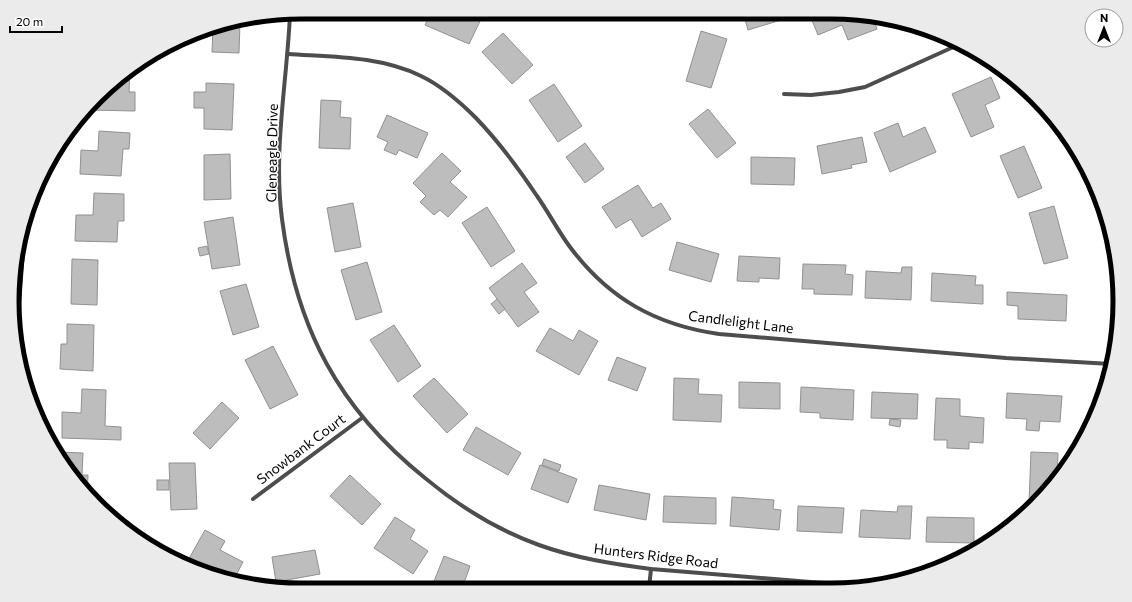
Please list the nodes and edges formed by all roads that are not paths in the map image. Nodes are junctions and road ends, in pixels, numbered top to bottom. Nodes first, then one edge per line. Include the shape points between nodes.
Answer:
1 (290, 20) edge
2 (954, 47) edge
3 (288, 54) junction
4 (784, 94) dead end
5 (1105, 366) edge
6 (362, 418) junction
7 (253, 499) dead end
8 (651, 569) junction
9 (650, 583) edge
10 (823, 583) edge

1 - 3 street, Gleneagle Drive
2 - 4 street via 865,87 812,95
3 - 5 street, Candlelight Lane via 390,64 421,76 438,86 463,105 500,144 570,246 589,269 610,289 641,311 673,325 719,334
3 - 6 street, Gleneagle Drive via 280,134 279,179 288,256 308,325 342,391
6 - 7 street, Snowbank Court
6 - 8 street, Hunters Ridge Road via 402,459 450,499 484,520 540,546 574,556 615,565
8 - 9 street
8 - 10 street, Hunters Ridge Road

